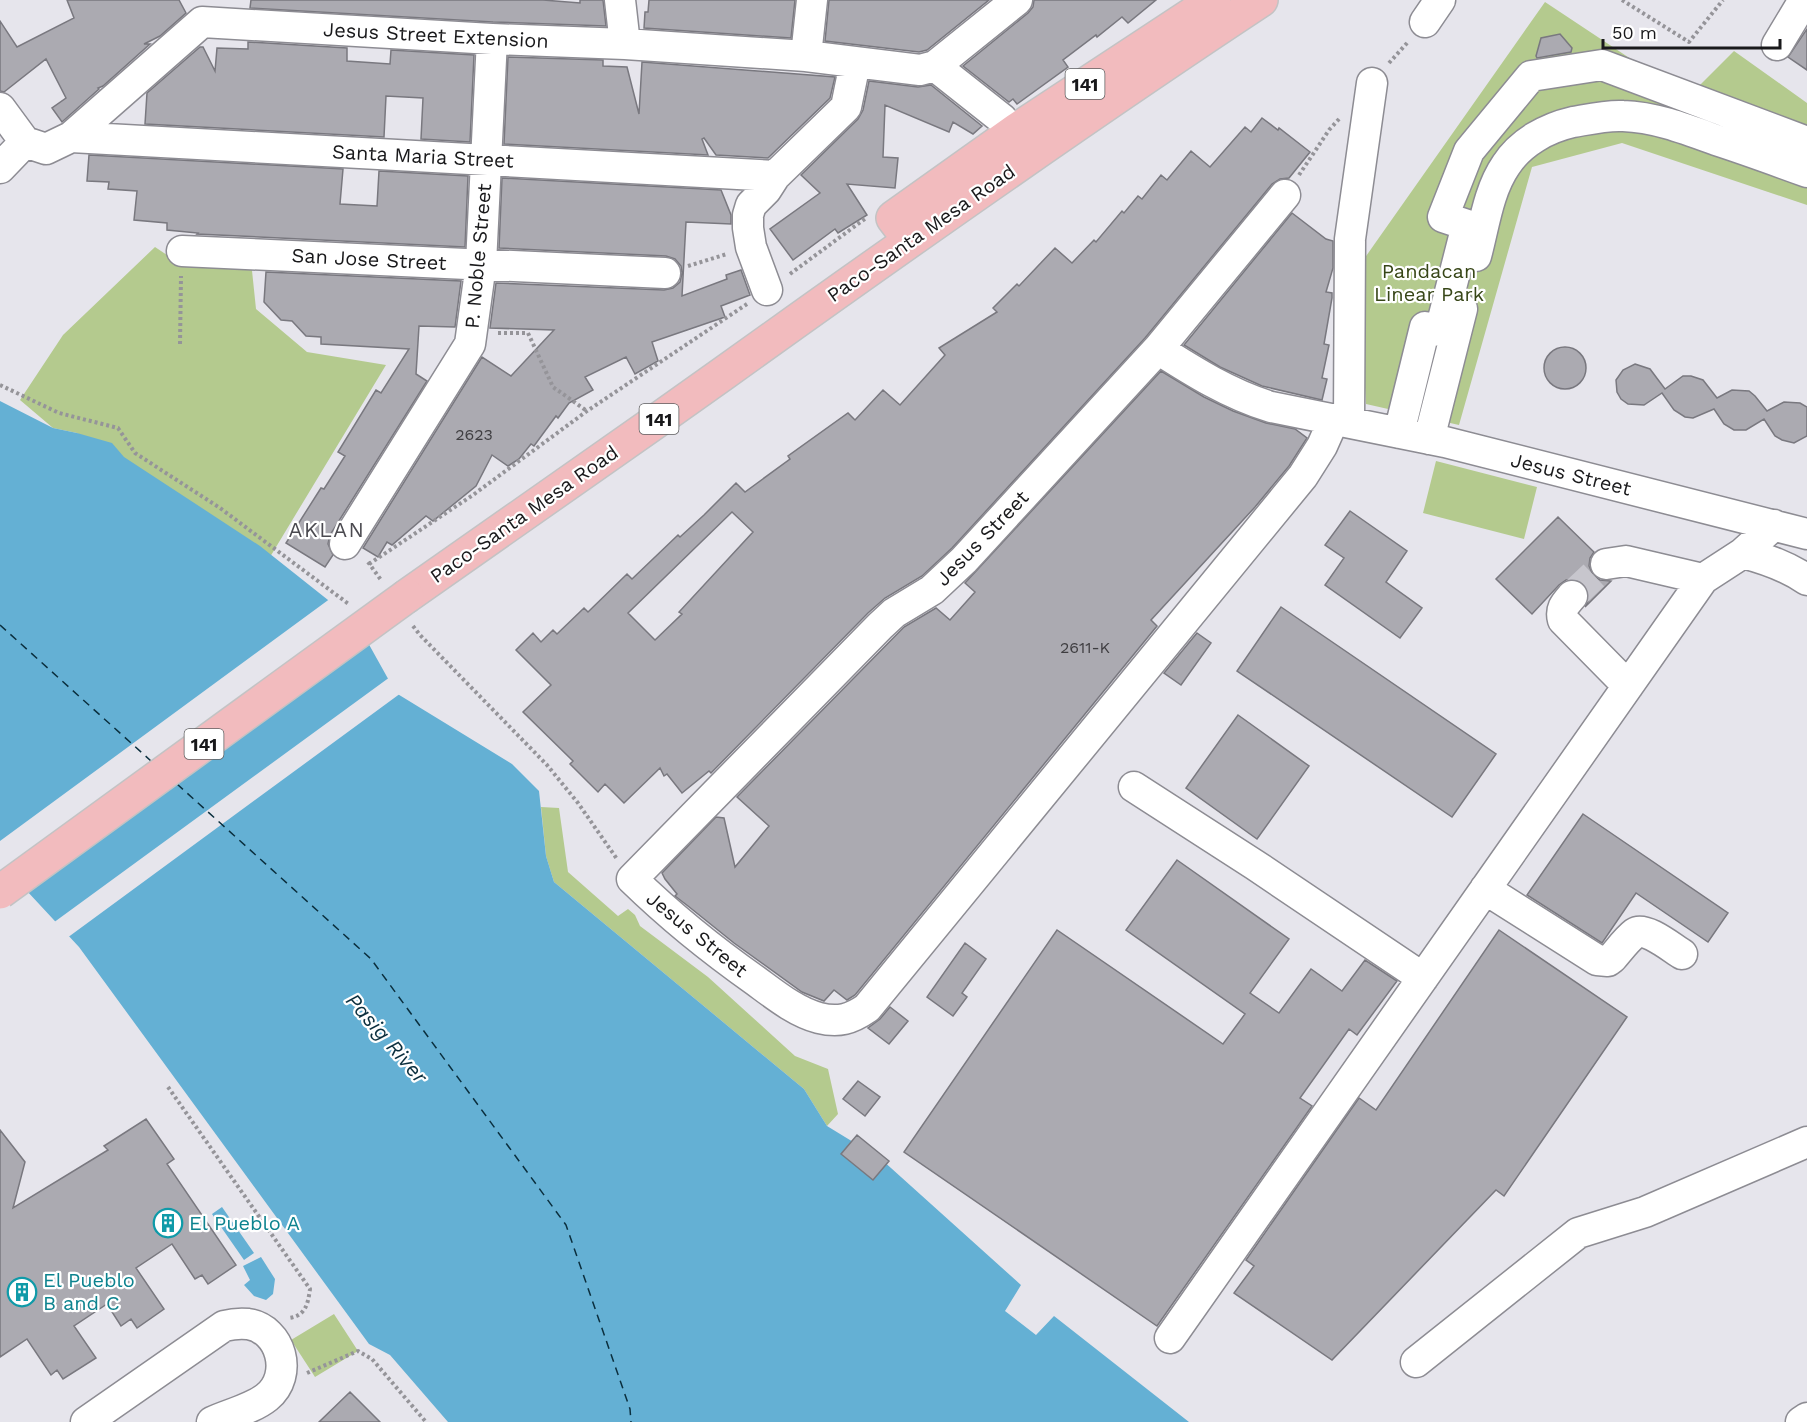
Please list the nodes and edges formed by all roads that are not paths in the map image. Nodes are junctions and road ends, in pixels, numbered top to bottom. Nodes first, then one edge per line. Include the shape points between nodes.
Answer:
1 (620, 0) edge
2 (812, 0) edge
3 (1017, 0) edge
4 (1214, 0) edge
5 (1261, 0) edge
6 (1804, 0) edge
7 (202, 11) edge
8 (492, 39) junction
9 (625, 44) junction
10 (1777, 45) dead end
11 (806, 56) junction
12 (855, 63) junction
13 (935, 66) junction
14 (1372, 83) road end
15 (0, 108) edge
16 (1002, 119) dead end
17 (71, 137) junction
18 (24, 142) junction
19 (1807, 142) edge
20 (486, 160) junction
21 (0, 168) edge
22 (1807, 172) edge
23 (775, 176) junction
24 (1285, 195) road end
25 (901, 229) junction
26 (182, 251) road end
27 (480, 264) junction
28 (665, 273) road end
29 (767, 290) dead end
30 (1158, 349) junction
31 (1342, 421) junction
32 (1399, 433) junction
33 (1429, 439) junction
34 (1774, 525) junction
35 (1807, 534) edge
36 (345, 544) road end
37 (1743, 553) junction
38 (1606, 564) tunnel mouth
39 (1703, 579) junction
40 (1807, 580) edge
41 (1572, 596) tunnel mouth
42 (1628, 686) junction
43 (1134, 787) dead end
44 (1485, 889) junction
45 (0, 892) edge
46 (1682, 954) dead end
47 (1423, 978) junction
48 (1807, 1142) edge
49 (1170, 1338) dead end
50 (1416, 1362) dead end
51 (268, 1404) edge
52 (101, 1418) edge
53 (1807, 1418) edge
54 (212, 1422) edge
55 (1801, 1422) edge

1 - 9 street
2 - 11 street
3 - 13 street
4 - 25 main road, Paco-Santa Mesa Road / 141 via 1018,129
5 - 25 main road, Paco-Santa Mesa Road / 141
6 - 10 street
7 - 8 street, Jesus Street Extension
7 - 17 street, Jesus Street Extension
8 - 9 street, Jesus Street Extension
8 - 20 street, P. Noble Street
9 - 11 street, Jesus Street Extension
11 - 12 street, Jesus Street Extension
12 - 13 street, Jesus Street Extension via 920,70
12 - 23 street via 846,107
13 - 16 street
14 - 31 street via 1350,240
15 - 18 street
17 - 18 street, Jesus Street Extension via 46,149
17 - 20 street, Santa Maria Street
18 - 21 street
19 - 32 street via 1602,65 1531,76 1469,151 1443,217 1467,225 1440,331 1425,327
20 - 23 street, Santa Maria Street
20 - 27 street, P. Noble Street
22 - 33 street via 1682,128 1623,116 1568,123 1531,139 1506,164 1495,184
23 - 29 street via 751,205 748,215 751,247
24 - 30 street
25 - 45 main road, Paco-Santa Mesa Road / 141, bridge via 722,374 399,599
26 - 27 street, San Jose Street
27 - 28 street, San Jose Street
27 - 36 street, P. Noble Street via 470,344
30 - 31 street, Jesus Street via 1251,401
30 - 31 street, Jesus Street via 958,567 880,626 632,879 684,927 801,1011 836,1020 852,1018 867,1008 1303,476
31 - 32 street, Jesus Street
32 - 33 street, Jesus Street
33 - 34 street, Jesus Street
34 - 35 street, Jesus Street
34 - 37 street
37 - 39 street
37 - 40 street via 1773,561
38 - 39 street via 1626,561
39 - 42 street
41 - 42 street via 1563,607 1563,620
42 - 44 street
43 - 47 street
44 - 46 street via 1597,960 1608,961 1640,931
44 - 47 street
47 - 49 street
48 - 50 street via 1645,1212 1578,1233
51 - 52 street via 281,1374 279,1349 262,1329 237,1323 224,1326
51 - 54 street
53 - 55 street

